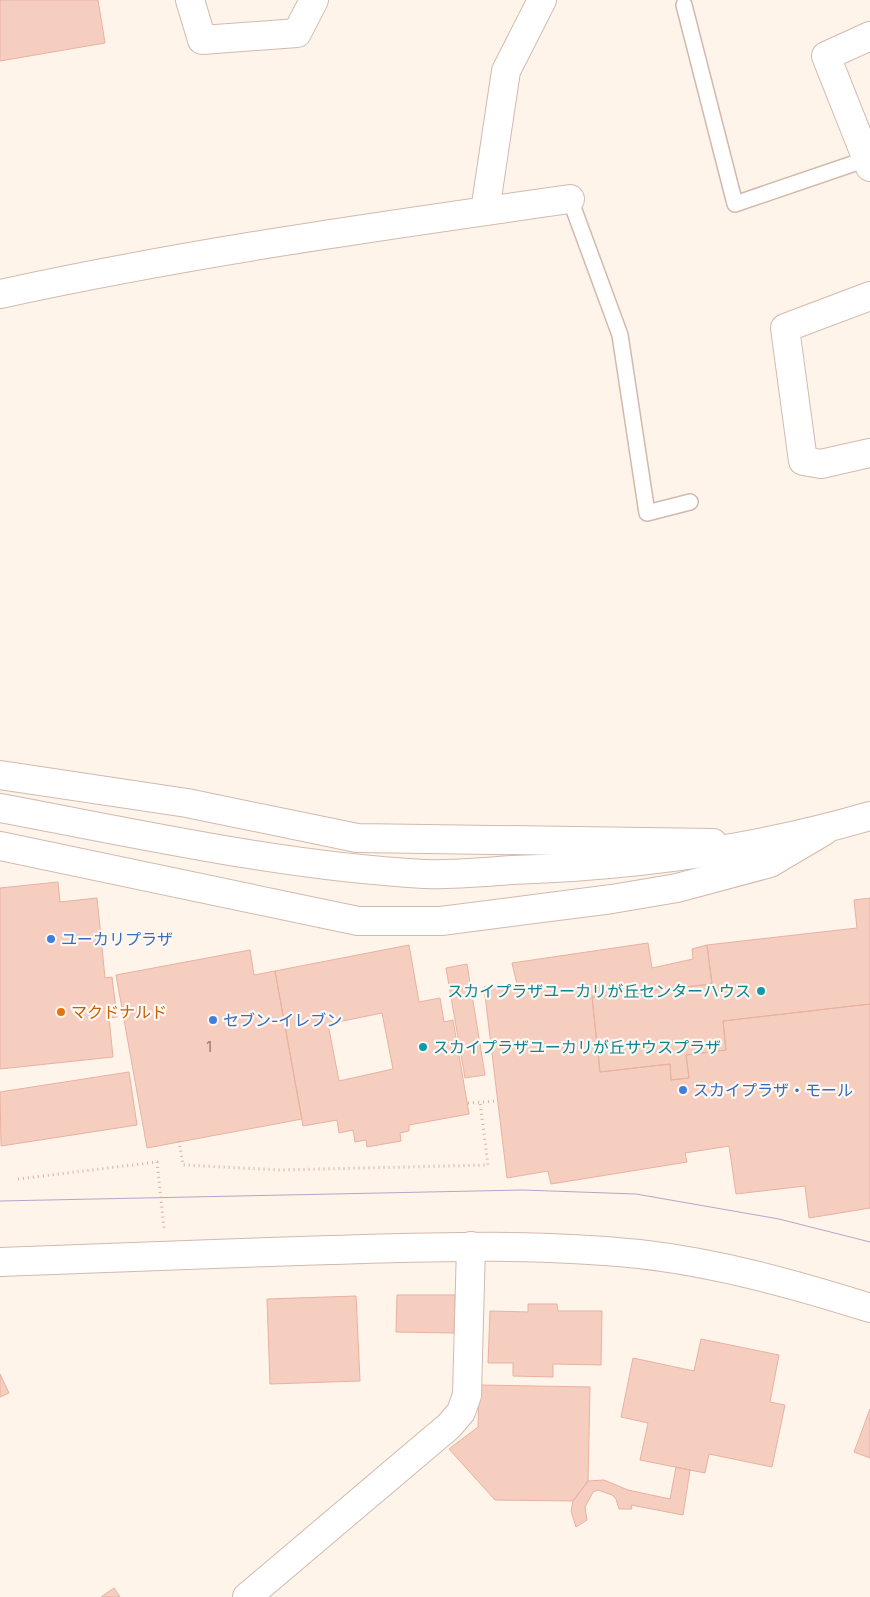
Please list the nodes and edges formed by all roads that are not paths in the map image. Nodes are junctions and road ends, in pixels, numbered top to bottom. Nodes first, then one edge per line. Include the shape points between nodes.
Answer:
1 (190, 0) edge
2 (314, 0) edge
3 (542, 0) edge
4 (684, 5) dead end
5 (870, 36) edge
6 (869, 163) edge
7 (570, 200) joint
8 (485, 211) junction
9 (0, 294) edge
10 (870, 296) edge
11 (870, 453) edge
12 (690, 502) dead end
13 (0, 775) edge
14 (0, 808) edge
15 (870, 816) edge
16 (832, 827) junction
17 (0, 846) edge
18 (743, 847) junction
19 (471, 1246) junction
20 (0, 1262) edge
21 (870, 1308) edge
22 (247, 1597) edge

1 - 2 street via 202,40 297,33
3 - 8 street via 506,71
4 - 6 lane via 735,204
5 - 6 street via 826,56
7 - 8 street
7 - 12 lane via 620,335 647,514
8 - 9 street via 301,238 92,274
10 - 11 street via 785,328 803,461 821,464
13 - 18 street via 187,803 357,838 720,843
14 - 18 street via 260,856 425,874 546,869 685,856
15 - 16 street
16 - 17 street via 770,862 677,888 441,921 358,921
16 - 18 street
19 - 20 street
19 - 21 street via 565,1248 708,1264 777,1280
19 - 22 street via 467,1395 461,1412 449,1426

